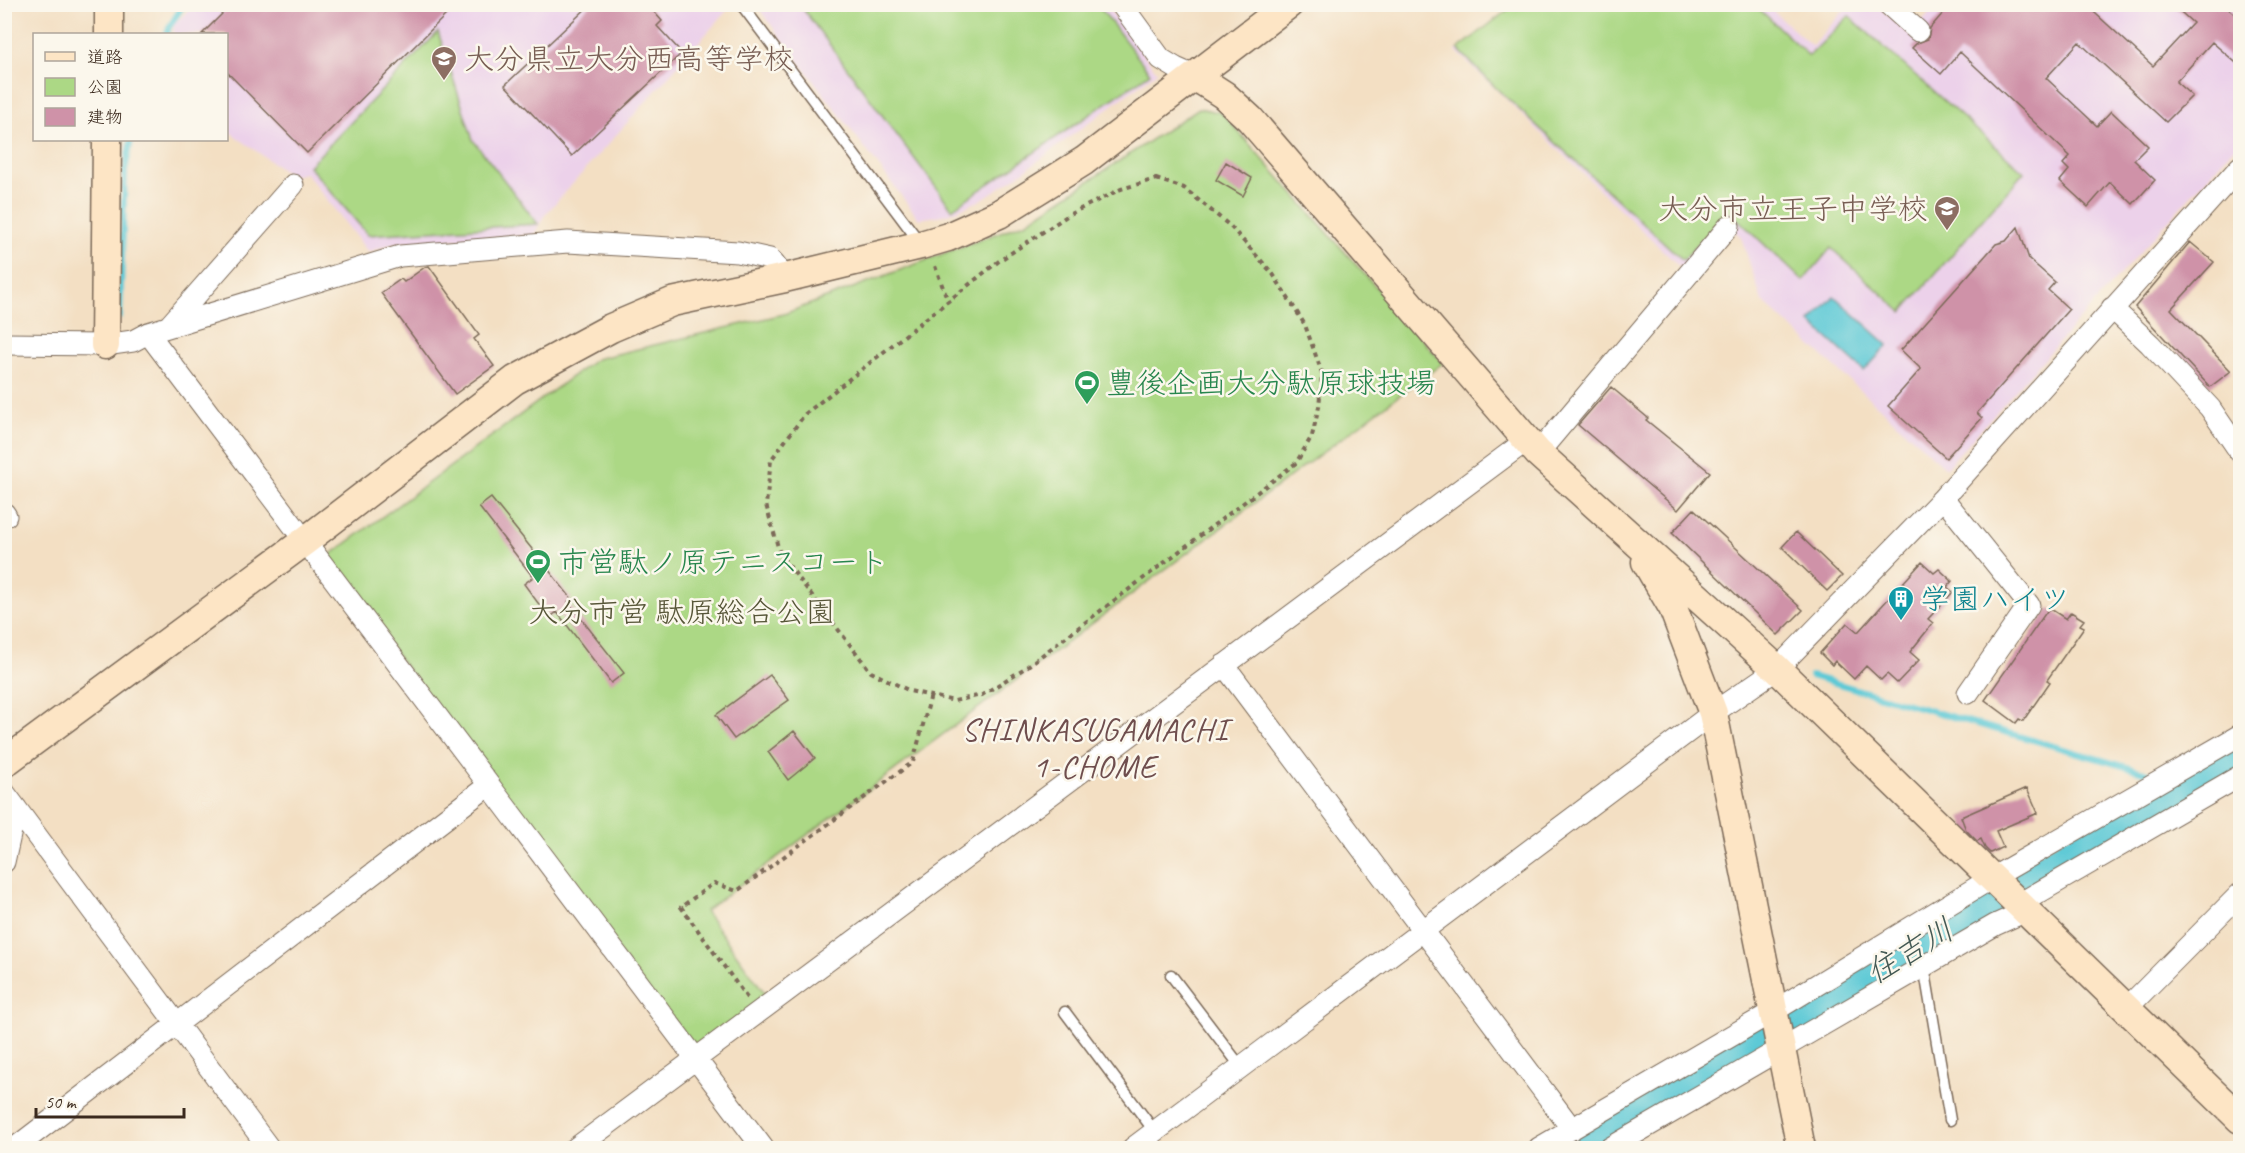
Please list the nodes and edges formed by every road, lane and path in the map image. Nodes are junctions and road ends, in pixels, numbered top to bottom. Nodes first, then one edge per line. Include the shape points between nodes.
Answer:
1 (109, 4) edge
2 (741, 4) edge
3 (1121, 4) edge
4 (1289, 4) edge
5 (1888, 4) edge
6 (1918, 32) dead end
7 (109, 33) edge
8 (1196, 77) junction
9 (107, 141) edge
10 (2241, 166) edge
11 (293, 185) dead end
12 (1729, 226) dead end
13 (928, 255) junction
14 (785, 278) junction
15 (948, 301) junction
16 (2112, 308) junction
17 (169, 326) junction
18 (148, 333) junction
19 (4, 344) edge
20 (105, 345) junction
21 (1532, 445) junction
22 (2241, 452) edge
23 (1584, 496) junction
24 (1943, 498) junction
25 (305, 541) junction
26 (1224, 665) junction
27 (1777, 669) junction
28 (1968, 693) dead end
29 (931, 695) junction
30 (1713, 713) junction
31 (2241, 735) edge
32 (4, 764) edge
33 (2241, 776) edge
34 (489, 785) junction
35 (10, 800) edge
36 (4, 862) edge
37 (1992, 878) junction
38 (2241, 894) edge
39 (2022, 907) junction
40 (1423, 931) junction
41 (1924, 965) junction
42 (1171, 975) dead end
43 (2127, 1008) junction
44 (1774, 1011) junction
45 (1065, 1012) dead end
46 (758, 1013) junction
47 (177, 1024) junction
48 (1781, 1049) junction
49 (695, 1059) junction
50 (1241, 1067) junction
51 (2241, 1119) edge
52 (1950, 1120) dead end
53 (1572, 1129) junction
54 (1155, 1132) junction
55 (15, 1149) edge
56 (269, 1149) edge
57 (576, 1149) edge
58 (763, 1149) edge
59 (1133, 1149) edge
60 (1539, 1149) edge
61 (1610, 1149) edge
62 (1801, 1149) edge

1 - 7 street
2 - 13 lane
3 - 8 street via 1161,59
4 - 8 street
5 - 6 street
8 - 13 street via 1041,190 948,237
8 - 21 street via 1250,119
9 - 20 street
10 - 16 street
11 - 17 street
12 - 21 street
13 - 14 street
13 - 15 path
14 - 17 street via 770,259 738,252 568,242 400,256
14 - 25 street via 672,302 611,328 515,380
15 - 29 path via 806,414 771,460 766,505 780,554 871,672 910,691
15 - 29 path via 1070,214 1121,189 1156,179 1184,188 1230,226 1273,274 1305,325 1322,374 1312,436 1296,463 1025,668 982,695 954,701
16 - 22 street via 2210,408
16 - 24 street
17 - 18 street
18 - 20 street via 133,341
18 - 25 street
19 - 20 street
21 - 23 street
21 - 26 street via 1515,449
23 - 27 street
23 - 30 street via 1647,564 1673,608
24 - 27 street
24 - 28 street via 2029,605
25 - 32 street
25 - 34 street
26 - 40 street
26 - 46 street
27 - 30 street
27 - 37 street
29 - 46 path via 913,762 737,891 714,883 681,908
30 - 40 street
30 - 44 street
31 - 37 street
33 - 39 street
34 - 47 street
34 - 49 street
35 - 36 street
35 - 47 street
37 - 39 street
37 - 44 street
38 - 43 street
39 - 41 street
39 - 43 street
40 - 50 street
40 - 53 street
41 - 48 street
41 - 52 lane
42 - 50 lane
43 - 51 street
44 - 48 street
44 - 53 street
45 - 54 lane
46 - 49 street
47 - 55 street
47 - 56 street
48 - 61 street
48 - 62 street
49 - 57 street
49 - 58 street
50 - 54 street
53 - 60 street
54 - 59 street

